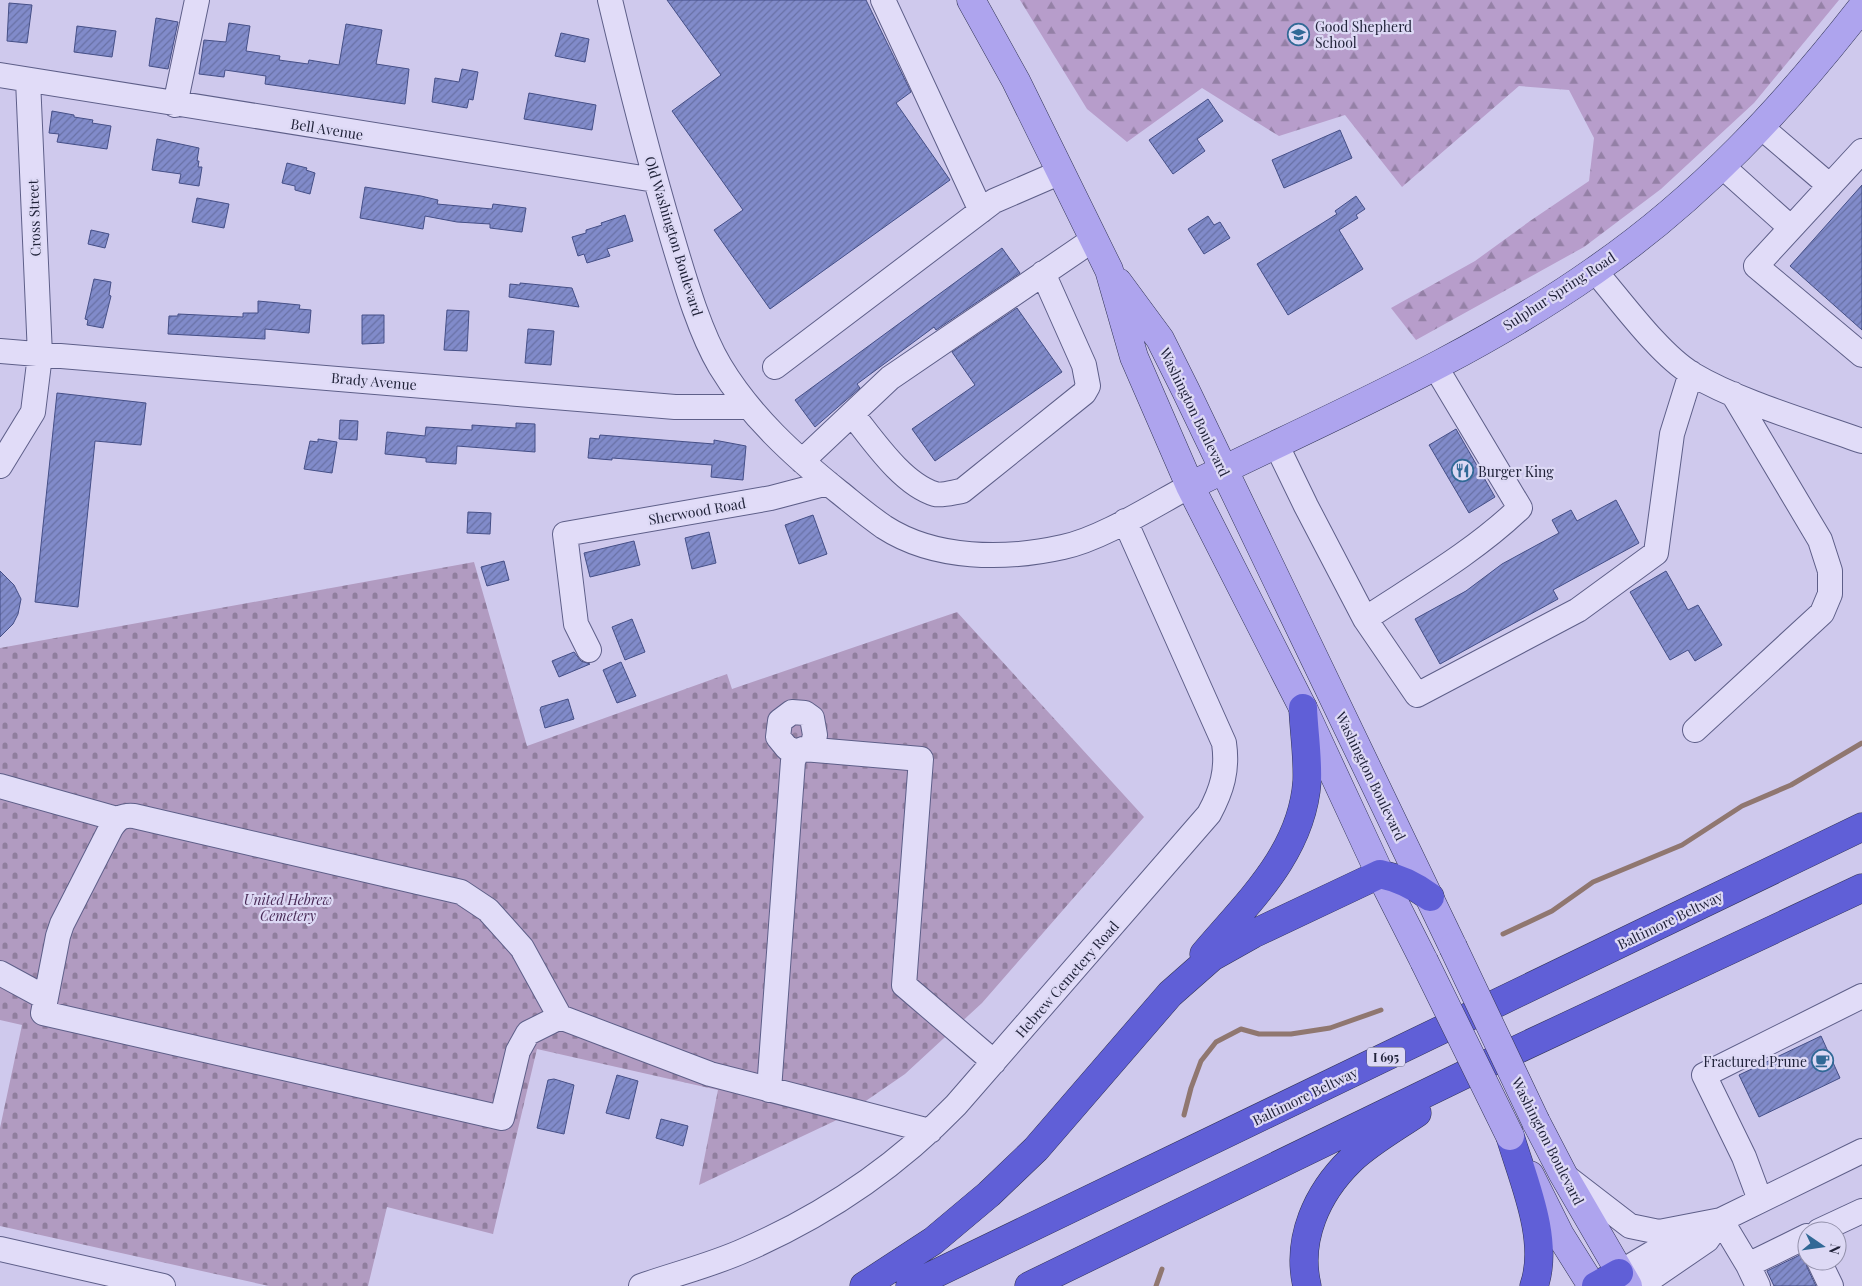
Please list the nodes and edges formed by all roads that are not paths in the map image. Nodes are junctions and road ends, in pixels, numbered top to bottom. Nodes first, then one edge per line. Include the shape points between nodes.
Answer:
1 (197, 0) edge
2 (610, 0) edge
3 (883, 0) edge
4 (971, 0) edge
5 (1862, 7) edge
6 (0, 76) edge
7 (28, 80) junction
8 (175, 105) junction
9 (1762, 127) junction
10 (1862, 151) edge
11 (1722, 166) junction
12 (1061, 172) junction
13 (655, 180) junction
14 (1830, 186) junction
15 (981, 211) junction
16 (1791, 228) junction
17 (1094, 239) junction
18 (1109, 270) junction
19 (1595, 271) junction
20 (1043, 273) junction
21 (0, 351) edge
22 (40, 355) junction
23 (1862, 355) edge
24 (1435, 366) junction
25 (775, 367) dead end
26 (1691, 373) junction
27 (1732, 394) junction
28 (748, 407) junction
29 (852, 414) junction
30 (1862, 441) edge
31 (1276, 444) junction
32 (802, 461) junction
33 (0, 466) edge
34 (1224, 469) junction
35 (828, 484) junction
36 (1190, 486) junction
37 (1125, 521) junction
38 (1365, 618) junction
39 (590, 650) dead end
40 (1303, 708) junction
41 (1695, 730) dead end
42 (0, 786) edge
43 (117, 819) junction
44 (1862, 827) edge
45 (1380, 874) junction
46 (1862, 888) edge
47 (1430, 897) junction
48 (0, 973) edge
49 (1170, 994) junction
50 (1862, 996) edge
51 (46, 998) junction
52 (560, 1017) junction
53 (994, 1062) junction
54 (1480, 1067) junction
55 (769, 1090) junction
56 (930, 1131) junction
57 (1510, 1136) junction
58 (1862, 1151) edge
59 (1563, 1174) junction
60 (1760, 1200) junction
61 (1862, 1212) edge
62 (1842, 1221) edge
63 (1709, 1223) junction
64 (1797, 1243) edge
65 (0, 1249) edge
66 (1823, 1271) edge
67 (1753, 1276) edge
68 (1621, 1283) edge
69 (163, 1286) edge
70 (641, 1286) edge
71 (864, 1286) edge
72 (910, 1286) edge
73 (1029, 1286) edge
74 (1307, 1286) edge
75 (1534, 1286) edge
76 (1592, 1286) edge
77 (1830, 1286) edge

1 - 8 street
2 - 13 street, Old Washington Boulevard
3 - 15 street
4 - 12 main road, Washington Boulevard
5 - 9 main road, Sulphur Spring Road
6 - 7 street, Bell Avenue
7 - 8 street, Bell Avenue
7 - 22 street, Cross Street
8 - 13 street, Bell Avenue
9 - 11 main road, Sulphur Spring Road
9 - 14 street
10 - 14 street
11 - 16 street
11 - 19 main road, Sulphur Spring Road via 1661,220
12 - 15 street via 994,201
12 - 17 main road, Washington Boulevard
13 - 28 street, Old Washington Boulevard via 700,320 719,364
14 - 16 street
15 - 25 street
16 - 23 street via 1756,266
17 - 18 main road, Washington Boulevard
17 - 20 street
18 - 34 main road, Washington Boulevard via 1160,339
18 - 36 main road, Washington Boulevard via 1134,356
19 - 24 main road, Sulphur Spring Road via 1528,314
19 - 26 street via 1668,355
20 - 29 street via 890,378
20 - 29 street via 1084,365 1088,386 1084,393 962,491 937,494 920,487 891,462
21 - 22 street, Brady Avenue
22 - 28 street, Brady Avenue via 675,407
22 - 33 street, Cross Street via 33,412
24 - 31 main road, Sulphur Spring Road
24 - 38 street via 1520,508 1464,554
26 - 27 street
26 - 38 street via 1672,434 1656,553 1578,610 1417,695
27 - 30 street
27 - 41 street via 1820,540 1830,571 1830,594 1822,612
28 - 32 street, Old Washington Boulevard
29 - 32 street
31 - 34 main road, Sulphur Spring Road
31 - 38 street
32 - 35 street, Old Washington Boulevard
34 - 36 main road, Sulphur Spring Road
34 - 47 main road, Washington Boulevard
35 - 37 street, Old Washington Boulevard via 885,528 937,548 972,554 1005,556 1066,547
35 - 39 street, Sherwood Road via 771,498 565,534 576,624
36 - 37 street, Old Washington Boulevard
36 - 40 main road, Washington Boulevard
37 - 53 street, Hebrew Cemetery Road via 1224,743 1225,777 1220,795 1209,814
40 - 45 main road, Washington Boulevard
40 - 49 highway via 1307,780 1303,811 1293,839 1275,870
42 - 43 street
43 - 51 street via 58,936
43 - 52 street via 134,816 461,892 488,910 522,948
44 - 72 highway, Baltimore Beltway / I 695
45 - 47 highway via 1414,885
45 - 49 highway via 1212,957
45 - 57 main road, Washington Boulevard, bridge
46 - 54 highway
47 - 59 main road, Washington Boulevard, bridge
48 - 51 street
49 - 71 highway via 1036,1149 933,1241
50 - 60 street via 1704,1075 1744,1157
51 - 52 street via 43,1013 502,1118 518,1051 528,1033
52 - 55 street via 710,1074
53 - 55 street via 904,985 921,759 805,750 793,761
53 - 56 street, Hebrew Cemetery Road
54 - 73 highway
54 - 74 highway via 1352,1159 1332,1181 1316,1205 1306,1233 1304,1260
55 - 56 street
56 - 70 street, Hebrew Cemetery Road via 870,1179 799,1224 743,1251
57 - 75 highway via 1535,1218 1538,1276
57 - 76 main road, Washington Boulevard via 1560,1235
58 - 60 street
59 - 63 street via 1630,1226 1659,1232
59 - 68 main road, Washington Boulevard
60 - 63 street
61 - 62 street
63 - 67 street
63 - 68 street
64 - 67 street
65 - 69 street
66 - 77 street

